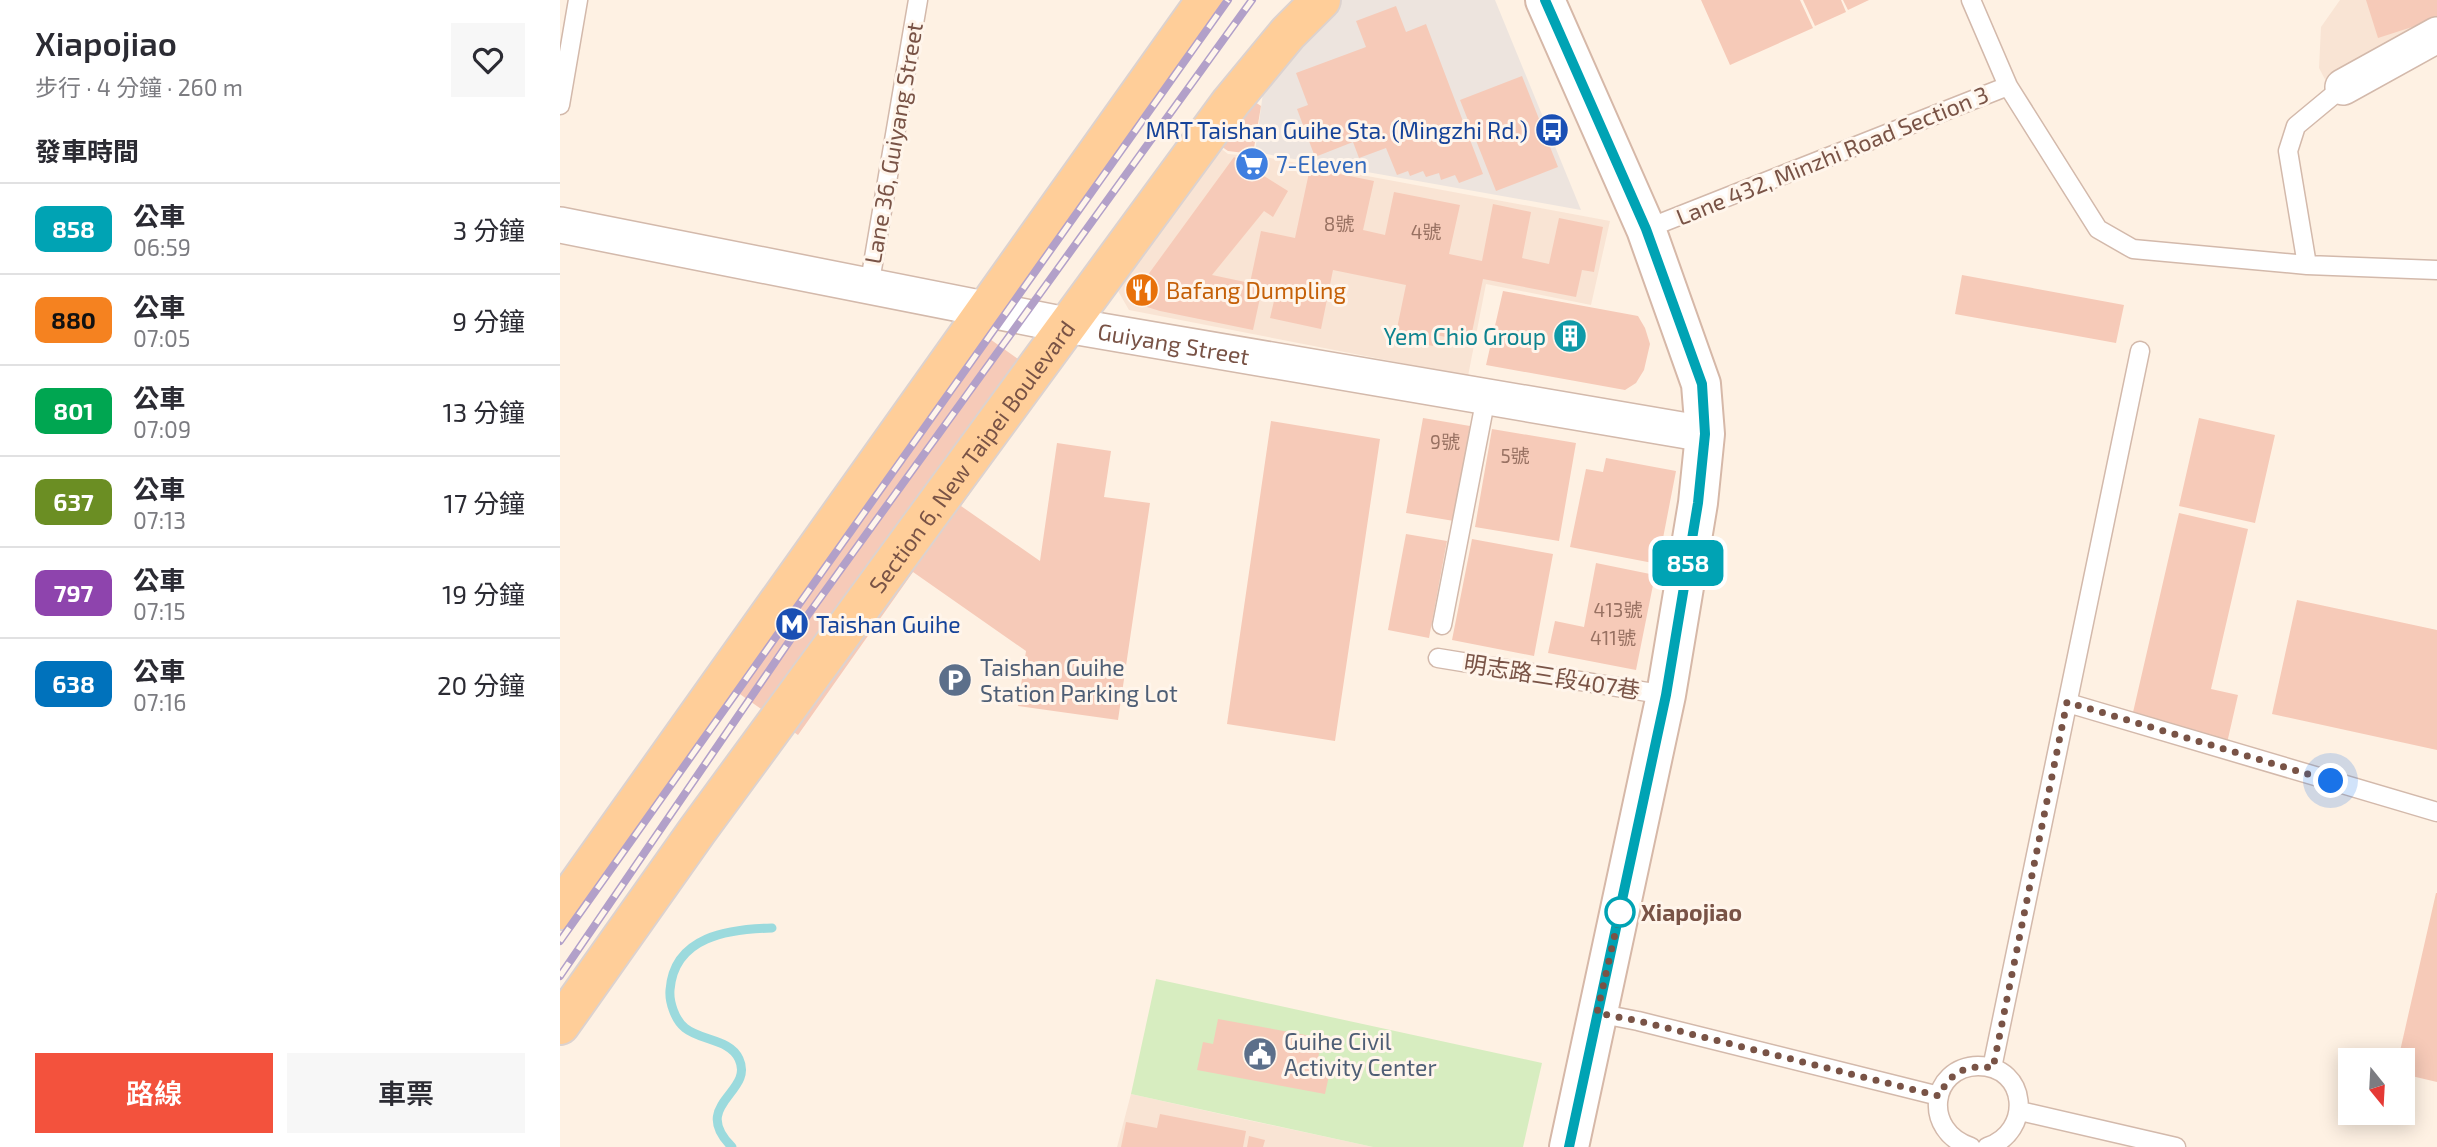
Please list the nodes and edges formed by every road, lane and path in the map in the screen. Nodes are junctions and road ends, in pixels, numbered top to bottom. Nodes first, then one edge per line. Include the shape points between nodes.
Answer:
1 (578, 0) edge
2 (918, 0) edge
3 (1206, 0) edge
4 (1321, 0) edge
5 (1545, 0) edge
6 (1971, 0) edge
7 (2437, 35) edge
8 (2008, 86) junction
9 (2343, 88) joint
10 (560, 105) edge
11 (560, 225) edge
12 (1646, 229) junction
13 (2307, 265) junction
14 (2437, 270) edge
15 (869, 287) junction
16 (987, 309) junction
17 (1066, 325) junction
18 (2140, 351) dead end
19 (1486, 397) junction
20 (1705, 434) junction
21 (1442, 625) dead end
22 (1437, 658) dead end
23 (1666, 695) junction
24 (2067, 702) junction
25 (2437, 812) edge
26 (560, 910) edge
27 (1597, 1013) junction
28 (560, 1025) edge
29 (1993, 1068) junction
30 (1939, 1096) junction
31 (2020, 1111) junction
32 (1569, 1147) edge
33 (1970, 1147) edge
34 (1987, 1147) edge
35 (2176, 1147) edge

1 - 10 lane
2 - 15 lane, Lane 36, Guiyang Street
3 - 16 main road
4 - 17 main road, Section 6, New Taipei Boulevard via 1231,102
5 - 12 main road
6 - 8 lane
7 - 9 street
8 - 12 lane, Lane 432, Minzhi Road Section 3
8 - 13 lane, Lane 432, Minzhi Road Section 3 via 2098,229 2133,249
9 - 13 lane via 2296,126 2288,152
11 - 15 street, Guiyang Street
12 - 20 main road via 1702,384
13 - 14 lane, Lane 432, Minzhi Road Section 3
15 - 16 street, Guiyang Street
16 - 17 street, Guiyang Street
16 - 26 main road
17 - 19 street, Guiyang Street
17 - 28 main road, Section 6, New Taipei Boulevard
18 - 24 lane
19 - 20 street, Guiyang Street
19 - 21 lane
20 - 23 main road
22 - 23 lane, 明志路三段407巷
23 - 27 main road
24 - 25 lane
24 - 29 lane
27 - 30 lane
27 - 32 main road
29 - 30 lane via 1979,1066 1954,1074
29 - 31 lane via 2013,1085
30 - 33 lane via 1937,1110 1948,1135
31 - 34 lane via 2009,1135
31 - 35 lane

